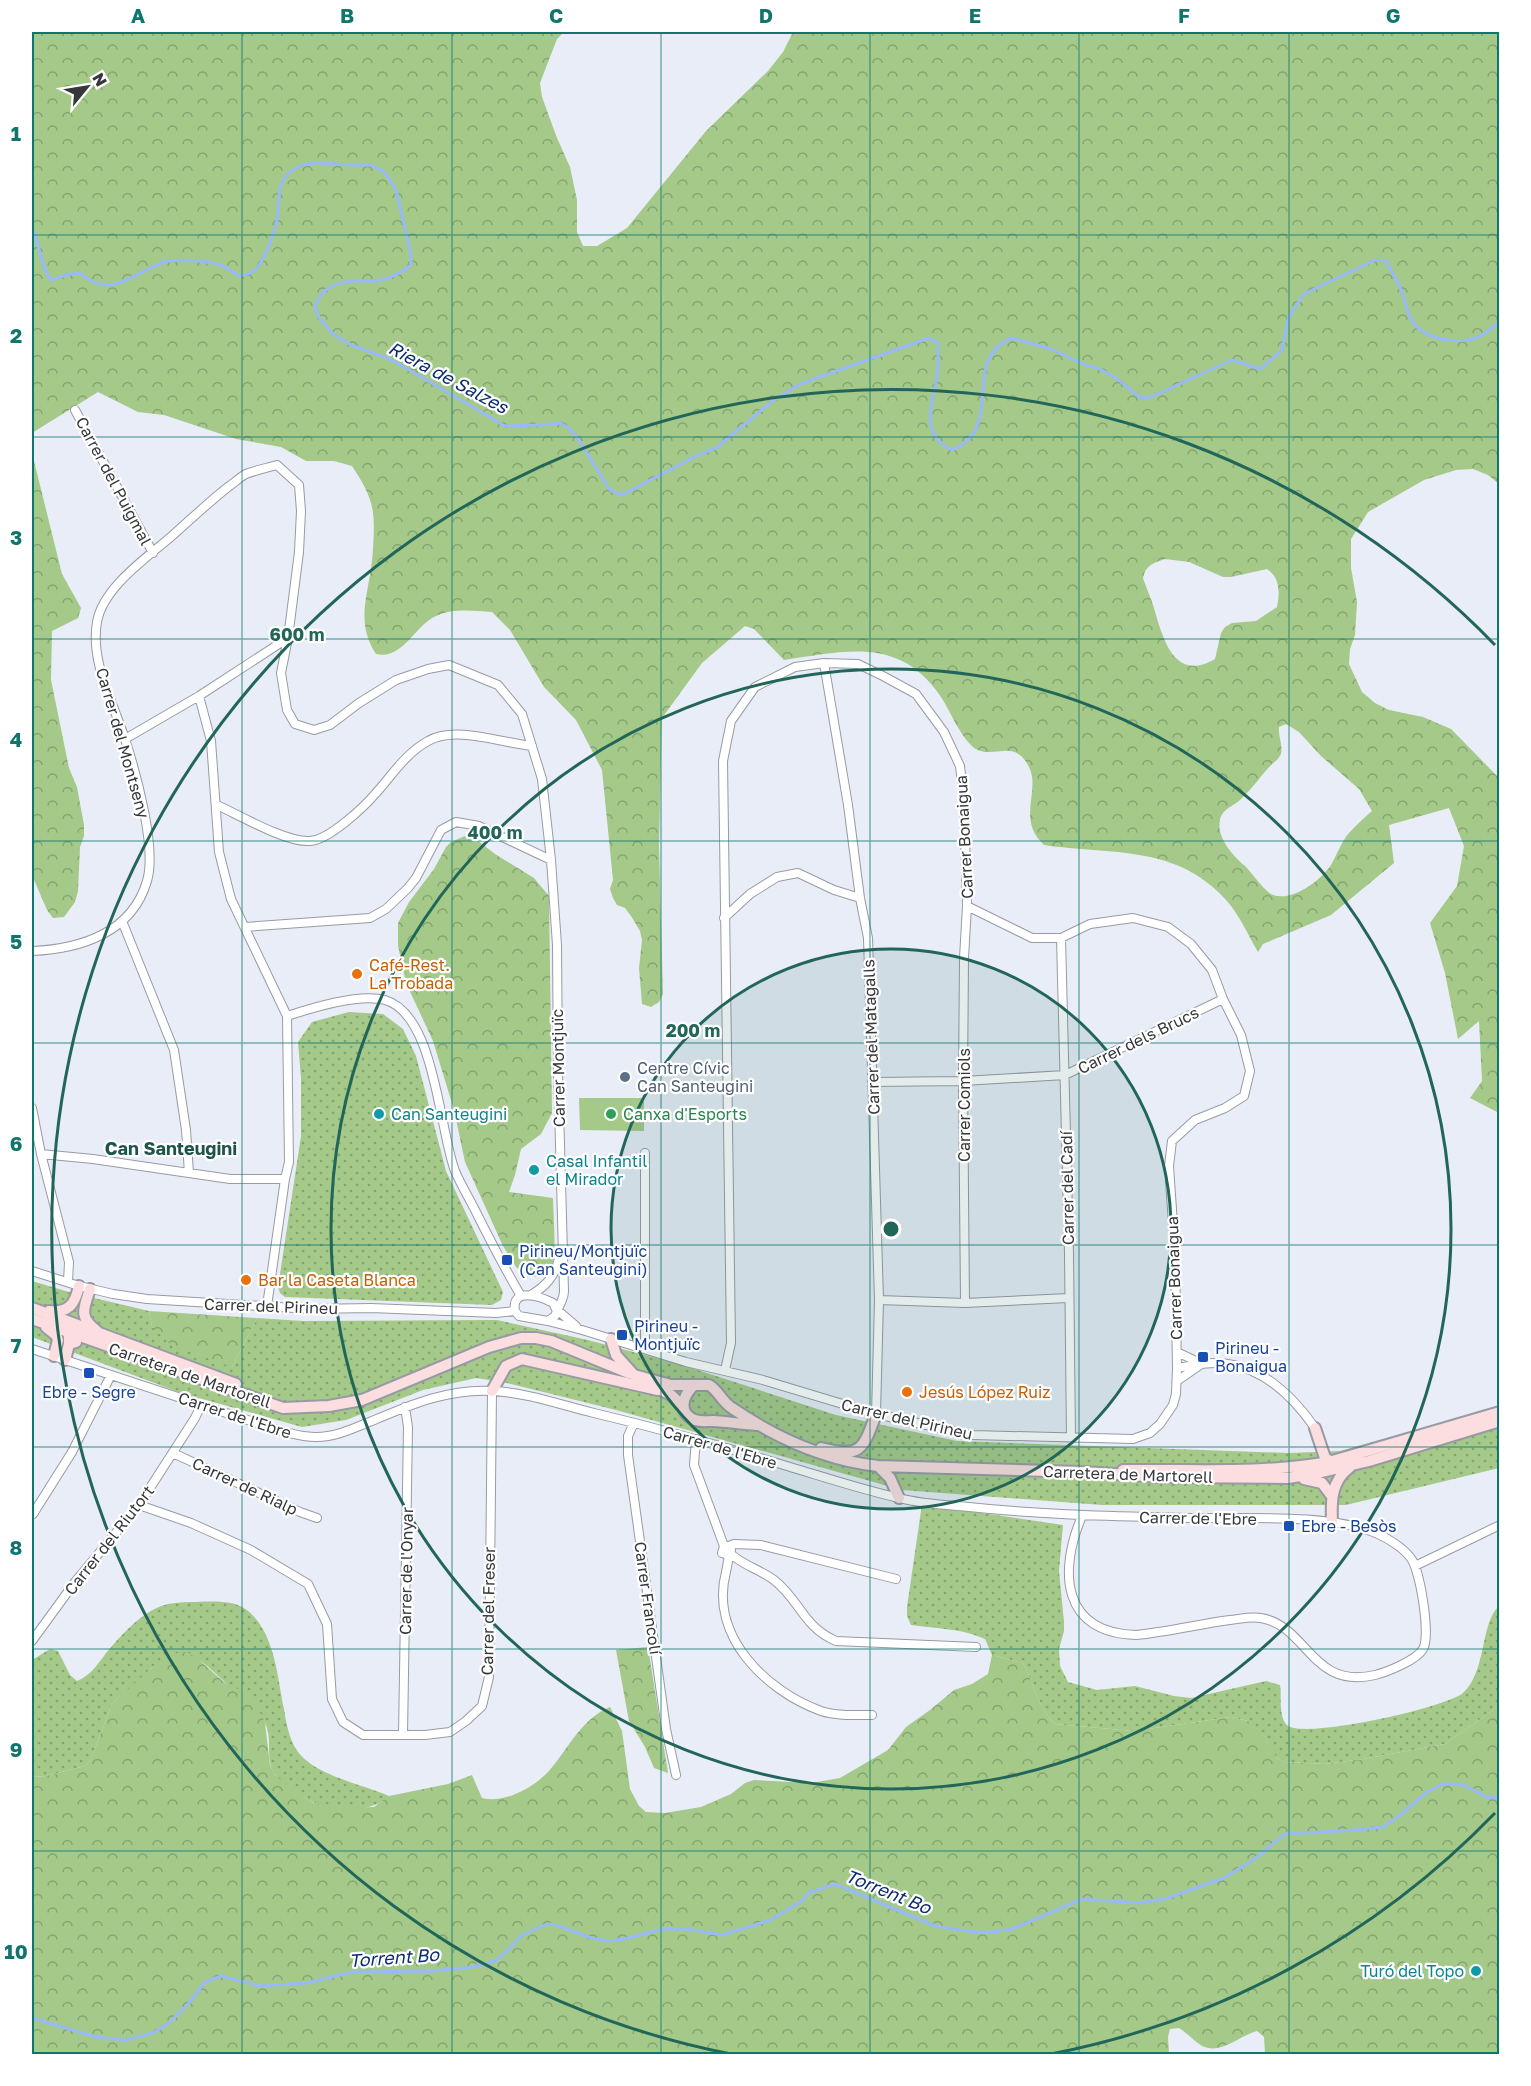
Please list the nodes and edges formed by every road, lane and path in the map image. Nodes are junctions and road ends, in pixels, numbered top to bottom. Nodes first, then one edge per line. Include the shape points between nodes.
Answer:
1 (75, 410) dead end
2 (153, 553) junction
3 (288, 638) junction
4 (824, 663) junction
5 (199, 696) junction
6 (125, 739) junction
7 (532, 746) junction
8 (217, 805) junction
9 (551, 860) junction
10 (860, 898) junction
11 (968, 906) junction
12 (724, 918) junction
13 (122, 921) junction
14 (245, 927) junction
15 (1061, 938) junction
16 (32, 951) edge
17 (1223, 999) junction
18 (287, 1016) junction
19 (1065, 1075) junction
20 (872, 1082) junction
21 (963, 1082) junction
22 (32, 1108) edge
23 (645, 1154) dead end
24 (41, 1155) junction
25 (189, 1173) junction
26 (285, 1179) junction
27 (562, 1248) junction
28 (32, 1271) edge
29 (68, 1282) junction
30 (84, 1287) junction
31 (531, 1295) junction
32 (521, 1296) junction
33 (1068, 1298) junction
34 (879, 1300) junction
35 (966, 1303) junction
36 (267, 1306) junction
37 (556, 1309) junction
38 (515, 1311) junction
39 (34, 1315) edge
40 (548, 1322) junction
41 (582, 1330) junction
42 (68, 1332) junction
43 (105, 1336) junction
44 (611, 1338) junction
45 (64, 1342) junction
46 (94, 1342) junction
47 (127, 1344) junction
48 (645, 1348) junction
49 (32, 1349) edge
50 (1177, 1352) junction
51 (59, 1358) junction
52 (1202, 1364) junction
53 (1177, 1368) junction
54 (725, 1370) junction
55 (111, 1375) junction
56 (634, 1375) junction
57 (1177, 1381) junction
58 (693, 1386) junction
59 (660, 1390) junction
60 (492, 1391) junction
61 (718, 1394) junction
62 (201, 1405) junction
63 (683, 1406) junction
64 (302, 1407) junction
65 (405, 1407) junction
66 (1500, 1412) edge
67 (876, 1414) junction
68 (708, 1421) junction
69 (1500, 1421) edge
70 (634, 1423) junction
71 (757, 1425) junction
72 (1315, 1428) joint
73 (696, 1439) junction
74 (1071, 1439) junction
75 (795, 1442) junction
76 (1325, 1447) junction
77 (173, 1453) junction
78 (1350, 1461) junction
79 (1369, 1461) junction
80 (1329, 1462) junction
81 (878, 1466) junction
82 (1306, 1466) junction
83 (1083, 1472) junction
84 (1293, 1477) junction
85 (1331, 1495) junction
86 (899, 1498) junction
87 (139, 1505) junction
88 (33, 1514) dead end
89 (1082, 1516) junction
90 (317, 1518) dead end
91 (1332, 1522) junction
92 (1500, 1525) edge
93 (728, 1550) junction
94 (1415, 1566) junction
95 (896, 1579) dead end
96 (32, 1641) edge
97 (976, 1647) dead end
98 (872, 1715) dead end
99 (403, 1735) junction
100 (676, 1775) dead end

1 - 2 street, Carrer del Puigmal
2 - 3 street, Carrer del Montseny via 245,474 277,465 299,485 302,512
2 - 6 street, Carrer del Montseny via 122,579 97,620 95,645
3 - 5 street
3 - 7 street, Carrer Montjuïc via 281,672 286,710 295,724 314,730 330,725 396,680 449,665 498,685 522,714
4 - 10 street, Carrer del Matagalls
4 - 11 street, Carrer Bonaigua via 858,664 916,694 944,732 960,766
4 - 12 street, Carrer Bonaigua via 795,668 755,687 731,721 723,761
5 - 6 street
5 - 8 street via 211,741
6 - 13 street, Carrer del Montseny via 150,836 148,880 138,902
7 - 8 street via 469,735 428,741 401,761 345,824 312,842 288,838
7 - 9 street, Carrer Montjuïc via 542,779
8 - 14 street via 219,852 231,899
9 - 14 street via 479,826 456,822 441,831 408,888 387,909 370,918
9 - 27 street, Carrer Montjuïc via 557,945
10 - 12 street via 798,873 777,877 750,894
10 - 20 street, Carrer del Matagalls via 868,938
11 - 15 street, Carrer Bonaigua via 1032,938
11 - 21 street, Carrer Comiols
12 - 54 street, Carrer Bonaigua via 731,1343
13 - 16 street, Carrer del Montseny via 90,941 57,950
13 - 25 street via 174,1050
14 - 18 street
15 - 17 street, Carrer Bonaigua via 1090,924 1133,918 1168,927 1191,944 1212,970
15 - 19 street, Carrer del Cadí
17 - 19 street, Carrer dels Brucs
17 - 50 street, Carrer Bonaigua via 1241,1035 1250,1071 1244,1096 1195,1120 1172,1141 1169,1166
18 - 26 street via 289,1162
18 - 32 street via 362,999 385,1000 403,1011 422,1039 455,1171
19 - 21 street, Carrer dels Brucs
19 - 33 street, Carrer del Cadí
20 - 21 street, Carrer dels Brucs
20 - 34 street, Carrer del Matagalls
21 - 35 street, Carrer Comiols
22 - 24 street
23 - 48 street
24 - 25 street
24 - 29 street via 69,1262
25 - 26 street via 230,1179
26 - 36 street
27 - 31 street via 552,1278
27 - 37 street, Carrer Montjuïc via 564,1296
28 - 29 street, Carrer del Pirineu
29 - 30 street, Carrer del Pirineu
30 - 36 street, Carrer del Pirineu via 147,1299
30 - 39 main road via 68,1309
30 - 43 main road via 84,1316
31 - 32 street
31 - 37 street, Carrer del Pirineu via 550,1301
32 - 38 street via 515,1301
33 - 35 street
33 - 74 street, Carrer del Cadí
34 - 35 street
34 - 67 street, Carrer del Matagalls
36 - 38 street, Carrer del Pirineu
37 - 40 street
37 - 41 street, Carrer del Pirineu
38 - 40 street, Carrer del Pirineu via 519,1316
39 - 42 main road, Carretera de Martorell
39 - 43 main road
39 - 45 main road
40 - 41 street, Carrer del Pirineu
41 - 44 street, Carrer del Pirineu
42 - 45 main road
42 - 46 main road, Carretera de Martorell
42 - 47 main road via 76,1329
43 - 47 main road
44 - 48 street, Carrer del Pirineu
44 - 56 main road via 616,1355
45 - 46 main road
45 - 51 main road
46 - 64 main road, Carretera de Martorell via 283,1408
47 - 64 main road
48 - 54 street, Carrer del Pirineu
49 - 51 street, Carrer de l'Ebre
50 - 52 street
50 - 53 street, Carrer Bonaigua
51 - 55 street, Carrer de l'Ebre
52 - 53 street
52 - 57 street
52 - 72 street via 1227,1364 1256,1372 1284,1391
53 - 57 street, Carrer Bonaigua
54 - 67 street, Carrer del Pirineu
55 - 62 street, Carrer de l'Ebre
55 - 88 street via 72,1452
56 - 58 main road via 671,1385
56 - 59 main road, Carretera de Martorell
56 - 64 main road, Carretera de Martorell via 551,1341 521,1338 489,1347 362,1400
57 - 74 street, Carrer del Pirineu via 1173,1405 1150,1433 1133,1439
58 - 61 main road via 709,1385
58 - 63 main road via 685,1393
59 - 60 main road via 522,1359 506,1366
59 - 63 main road, Carretera de Martorell
60 - 65 street, Carrer de l'Ebre via 448,1393
60 - 70 street, Carrer de l'Ebre via 524,1395
60 - 99 street, Carrer del Freser via 489,1677 482,1706 450,1732
61 - 68 main road via 720,1409
61 - 71 main road
62 - 65 street, Carrer de l'Ebre via 281,1431 315,1437 335,1435
62 - 77 street, Carrer del Riutort
63 - 68 main road via 692,1419
65 - 99 street, Carrer de l'Onyar via 408,1427
66 - 78 main road
67 - 74 street, Carrer del Pirineu via 972,1435
67 - 75 main road via 864,1443 850,1452
68 - 71 main road
69 - 79 main road, Carretera de Martorell
70 - 73 street, Carrer de l'Ebre
70 - 100 street, Carrer Francolí via 628,1436 628,1455 666,1729
71 - 75 main road, Carretera de Martorell
72 - 76 main road via 1324,1438
73 - 86 street, Carrer de l'Ebre
73 - 93 street via 694,1465
75 - 81 main road, Carretera de Martorell via 831,1458
76 - 78 main road
76 - 80 main road
76 - 82 main road
77 - 87 street, Carrer del Riutort
77 - 90 street, Carrer de Rialp
78 - 79 main road, Carretera de Martorell
78 - 80 main road
78 - 84 main road, Carretera de Martorell
78 - 85 main road
79 - 80 main road
80 - 82 main road
80 - 84 main road via 1314,1472
81 - 83 main road, Carretera de Martorell
81 - 86 main road via 890,1478
82 - 83 main road
83 - 84 main road, Carretera de Martorell via 1172,1478
84 - 85 main road via 1318,1481
85 - 91 main road
86 - 89 street, Carrer de l'Ebre
87 - 96 street, Carrer del Riutort
87 - 99 street, Carrer del Freser via 251,1550 308,1584 327,1624 332,1699 343,1722 363,1735
89 - 91 street, Carrer de l'Ebre
89 - 94 street via 1070,1550 1069,1586 1076,1608 1093,1624 1114,1633 1136,1635 1263,1618 1290,1633 1325,1668 1354,1678 1384,1673 1424,1648 1426,1633
91 - 94 street, Carrer de l'Ebre via 1378,1534 1409,1556
92 - 94 street
93 - 95 street via 734,1544 761,1545
93 - 97 street via 736,1559 777,1582 810,1624 836,1641
93 - 98 street via 723,1590 725,1611 745,1658 772,1683 805,1705 837,1714

